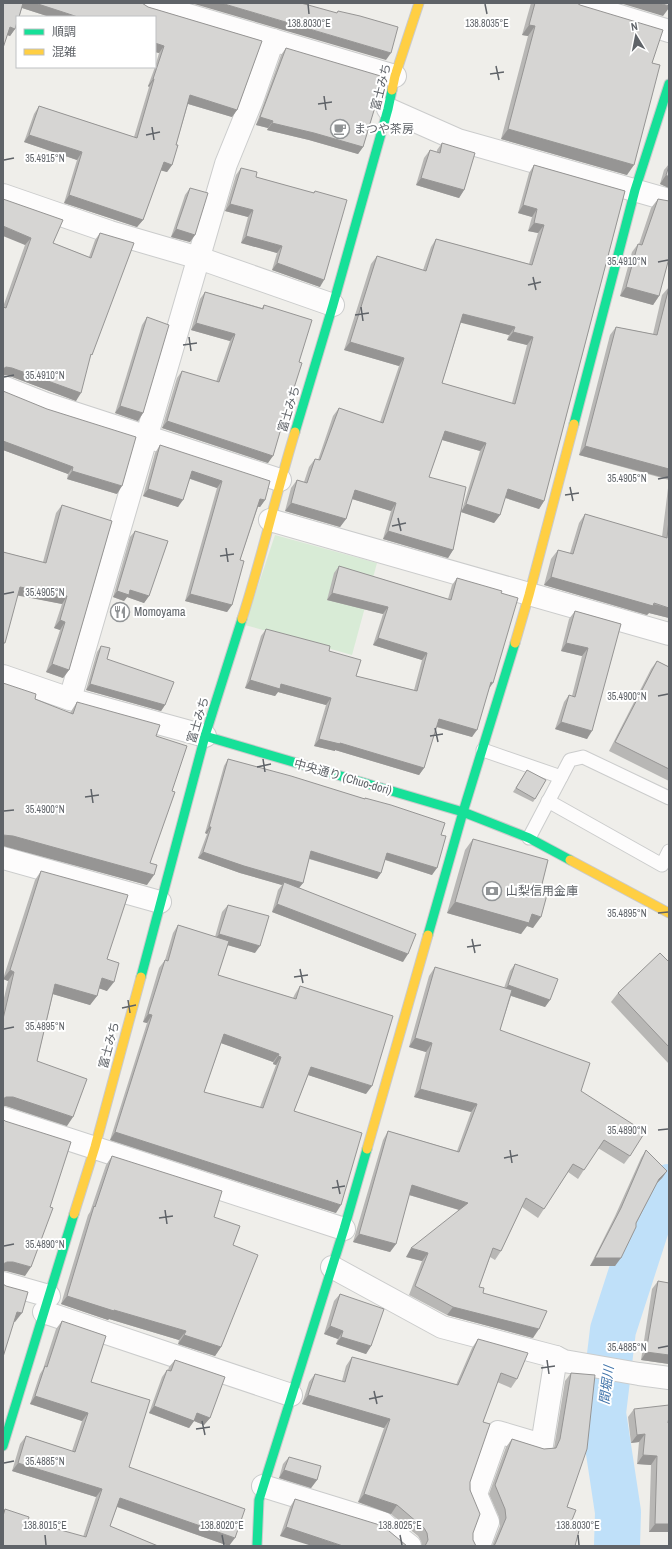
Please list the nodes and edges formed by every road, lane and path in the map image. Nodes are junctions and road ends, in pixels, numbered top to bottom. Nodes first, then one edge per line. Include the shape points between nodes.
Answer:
1 (147, 3) edge
2 (419, 3) edge
3 (577, 3) edge
4 (669, 31) edge
5 (273, 40) junction
6 (394, 76) junction
7 (669, 84) edge
8 (388, 109) junction
9 (635, 190) junction
10 (3, 195) edge
11 (669, 200) edge
12 (199, 258) junction
13 (333, 305) junction
14 (3, 387) edge
15 (146, 436) junction
16 (280, 480) junction
17 (270, 520) junction
18 (529, 595) junction
19 (669, 634) edge
20 (3, 676) edge
21 (70, 699) junction
22 (205, 736) junction
23 (483, 750) junction
24 (561, 777) junction
25 (669, 798) edge
26 (548, 801) junction
27 (463, 812) junction
28 (529, 838) junction
29 (669, 851) edge
30 (3, 858) edge
31 (160, 902) junction
32 (669, 914) edge
33 (3, 1118) edge
34 (95, 1147) junction
35 (344, 1229) junction
36 (332, 1267) junction
37 (3, 1283) edge
38 (46, 1304) junction
39 (560, 1359) junction
40 (669, 1378) edge
41 (291, 1395) junction
42 (3, 1446) edge
43 (263, 1486) junction
44 (257, 1546) edge
45 (410, 1546) edge
46 (479, 1546) edge

1 - 5 street
2 - 6 main road, 富士みち
3 - 4 street
5 - 6 street
5 - 12 street via 226,164
6 - 8 main road, 富士みち
7 - 9 main road
8 - 9 street via 458,140
8 - 13 main road, 富士みち
9 - 11 street
9 - 18 main road
10 - 12 street via 110,232
12 - 13 street
12 - 15 street
13 - 16 main road, 富士みち
14 - 15 street via 46,404
15 - 16 street
15 - 21 street
16 - 17 main road, 富士みち
17 - 18 street
17 - 22 main road, 富士みち via 255,579
18 - 19 street
18 - 23 main road
20 - 21 street, 中央通り (Chuo-dori)
21 - 22 street, 中央通り (Chuo-dori)
22 - 27 main road, 中央通り (Chuo-dori)
22 - 31 main road, 富士みち
23 - 24 lane
23 - 27 main road
24 - 25 lane via 570,760 583,758
24 - 26 lane
26 - 28 lane
26 - 29 lane via 662,865
27 - 28 main road, 中央通り (Chuo-dori)
27 - 35 main road
28 - 32 main road, 中央通り (Chuo-dori)
30 - 31 street
31 - 34 main road, 富士みち
33 - 34 street
34 - 35 street
34 - 38 main road, 富士みち
35 - 36 main road
36 - 39 street via 442,1327
36 - 41 main road
37 - 38 street
38 - 41 street
38 - 42 main road, 富士みち
39 - 40 street
39 - 46 street via 542,1445 498,1432 476,1494 488,1522
41 - 43 main road
43 - 44 main road via 259,1500
43 - 45 street via 383,1522

